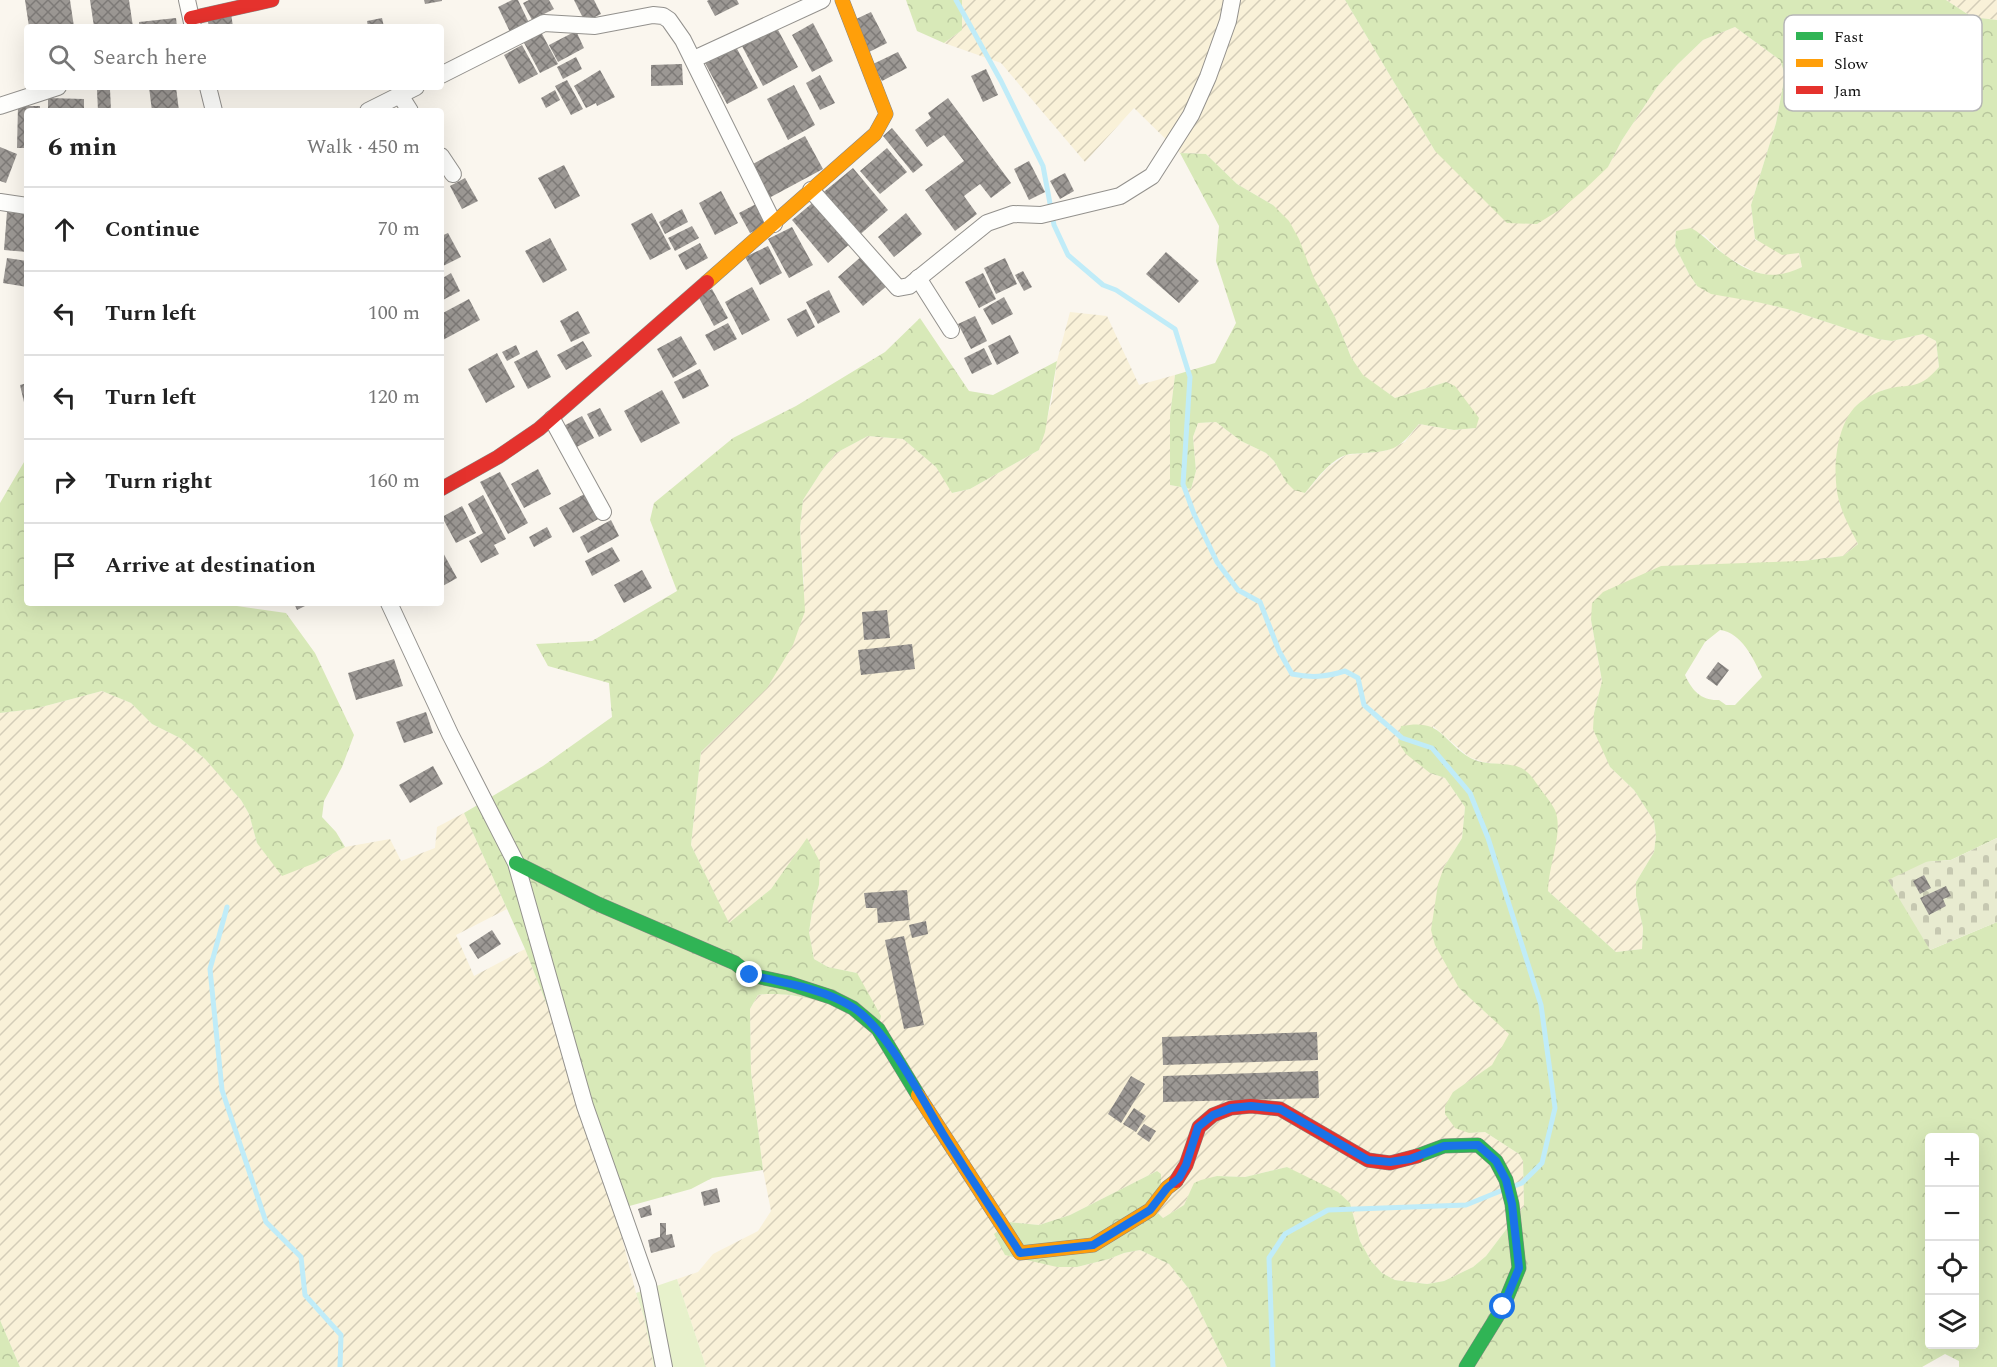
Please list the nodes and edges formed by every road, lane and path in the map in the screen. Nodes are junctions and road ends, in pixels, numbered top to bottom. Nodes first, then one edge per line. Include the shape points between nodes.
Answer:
1 (187, 0) edge
2 (272, 0) edge
3 (822, 0) edge
4 (843, 0) edge
5 (1232, 0) edge
6 (192, 23) edge
7 (694, 59) junction
8 (444, 73) edge
9 (49, 90) edge
10 (209, 90) edge
11 (410, 90) edge
12 (400, 95) junction
13 (0, 106) edge
14 (213, 108) edge
15 (374, 108) edge
16 (408, 108) edge
17 (444, 160) edge
18 (453, 174) dead end
19 (811, 190) junction
20 (0, 202) edge
21 (24, 206) edge
22 (774, 224) junction
23 (918, 278) junction
24 (951, 330) dead end
25 (552, 419) junction
26 (444, 487) edge
27 (603, 512) dead end
28 (390, 606) edge
29 (516, 863) junction
30 (664, 1367) edge
31 (1466, 1367) edge

1 - 6 street
2 - 6 street
3 - 7 street
4 - 19 street via 886,114 875,134
5 - 23 street via 1228,21 1195,106 1152,176 1120,196 1041,215 1013,214 987,223
7 - 8 street via 669,20 653,15 595,26 544,23
7 - 22 street
9 - 13 street
10 - 14 street
11 - 12 street
12 - 15 street
12 - 16 street
17 - 18 street
19 - 22 street
19 - 23 street via 893,285 902,288
20 - 21 street
22 - 25 street
23 - 24 street
25 - 26 street via 505,453
25 - 27 street
28 - 29 street
29 - 30 street via 585,1106 648,1285
29 - 31 street via 598,904 735,963 750,975 788,983 853,1008 878,1029 1020,1253 1093,1245 1150,1210 1179,1178 1198,1127 1231,1108 1280,1109 1368,1160 1390,1162 1444,1146 1478,1145 1496,1161 1506,1180 1519,1268 1503,1307

